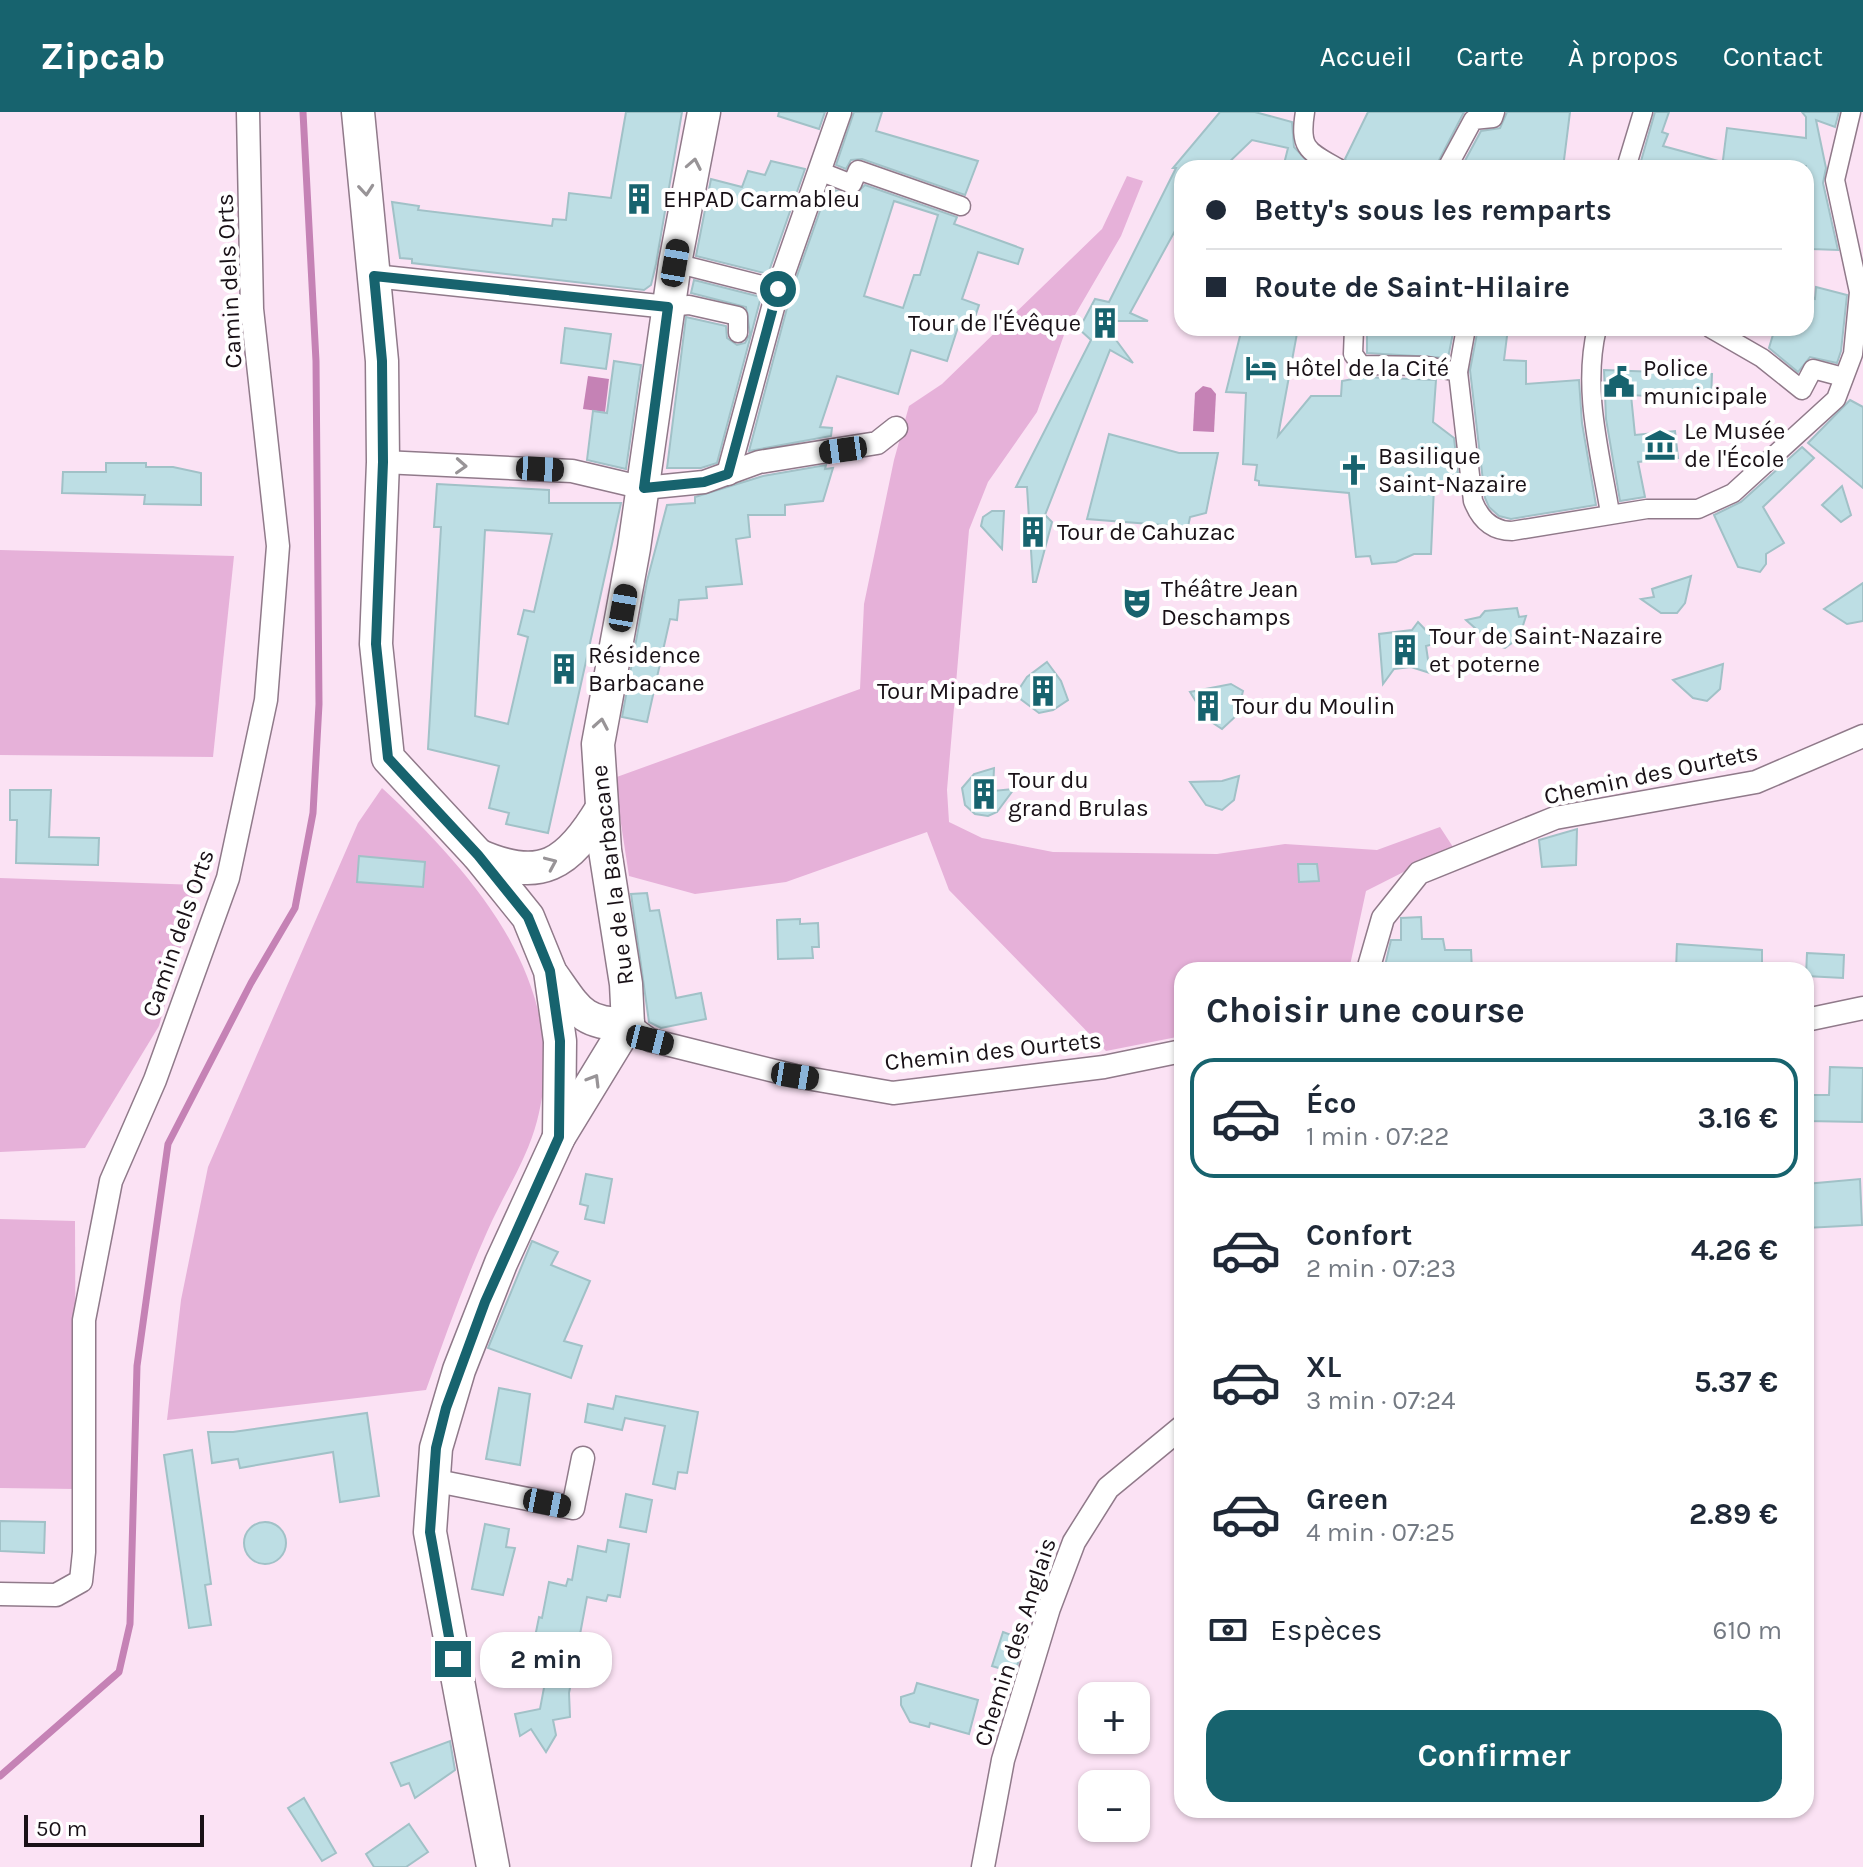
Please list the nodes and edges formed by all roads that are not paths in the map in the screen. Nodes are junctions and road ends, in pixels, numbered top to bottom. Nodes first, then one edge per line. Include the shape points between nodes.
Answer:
1 (248, 112) edge
2 (358, 112) edge
3 (704, 112) edge
4 (840, 112) edge
5 (1305, 112) edge
6 (1495, 112) edge
7 (1643, 112) edge
8 (1851, 112) edge
9 (1324, 160) edge
10 (1451, 160) edge
11 (1628, 160) edge
12 (819, 171) junction
13 (961, 206) dead end
14 (675, 263) junction
15 (374, 276) junction
16 (778, 289) junction
17 (668, 307) junction
18 (738, 333) dead end
19 (1354, 336) edge
20 (1465, 336) edge
21 (1596, 336) edge
22 (1724, 336) edge
23 (1458, 372) junction
24 (1843, 377) junction
25 (896, 428) dead end
26 (383, 462) junction
27 (728, 474) junction
28 (644, 488) junction
29 (1610, 513) junction
30 (1863, 736) edge
31 (602, 808) junction
32 (478, 855) junction
33 (1370, 962) edge
34 (550, 971) junction
35 (1863, 1008) edge
36 (1814, 1018) edge
37 (628, 1024) junction
38 (1174, 1053) edge
39 (560, 1085) junction
40 (559, 1137) junction
41 (1174, 1434) edge
42 (583, 1458) dead end
43 (432, 1480) junction
44 (0, 1594) edge
45 (493, 1867) edge
46 (983, 1867) edge

1 - 44 street, Camin dels Orts via 252,309 278,546 266,700 228,878 155,1080 111,1181 84,1320 81,1581 56,1595
2 -> 15 main road
14 -> 3 main road, Rue de la Barbacane
4 - 12 street
5 - 9 street via 1302,140 1307,150
6 - 10 street via 1493,118 1473,120
7 - 11 street
8 - 24 street via 1835,180 1859,292 1853,354
12 - 13 street via 852,184 858,170
12 - 16 street
14 - 16 street
14 - 17 main road, Rue de la Barbacane
15 - 17 street
15 - 26 main road
16 - 27 street
17 - 18 street via 689,305 738,316
17 - 28 main road, Rue de la Barbacane
19 - 23 street via 1353,354 1361,365
20 - 23 street
21 - 29 street via 1592,411
22 - 24 street via 1802,390 1813,369
23 - 29 street via 1471,492 1489,525 1503,531
24 - 29 street via 1836,399 1733,493 1698,509
25 - 27 street via 877,443 759,462
26 -> 28 street via 572,471
26 - 32 main road via 376,644 388,758
27 - 28 street
31 -> 28 main road, Rue de la Barbacane via 598,744
30 - 33 street, Chemin des Ourtets via 1756,782 1555,818 1419,873 1383,918
32 -> 31 main road via 507,867 548,867 586,836
31 - 37 main road, Rue de la Barbacane
32 - 34 main road via 528,917
34 - 37 main road via 588,1019 602,1025
34 - 39 main road
35 - 36 street
37 - 38 street, Chemin des Ourtets via 650,1040 795,1076 893,1093 1104,1067
37 - 39 main road via 592,1039
40 -> 37 main road
39 - 40 main road
40 - 43 main road via 479,1315 446,1408
41 - 46 street, Chemin des Anglais via 1108,1488 1074,1542 1003,1760
42 - 43 street via 573,1508
43 - 45 main road via 430,1532

